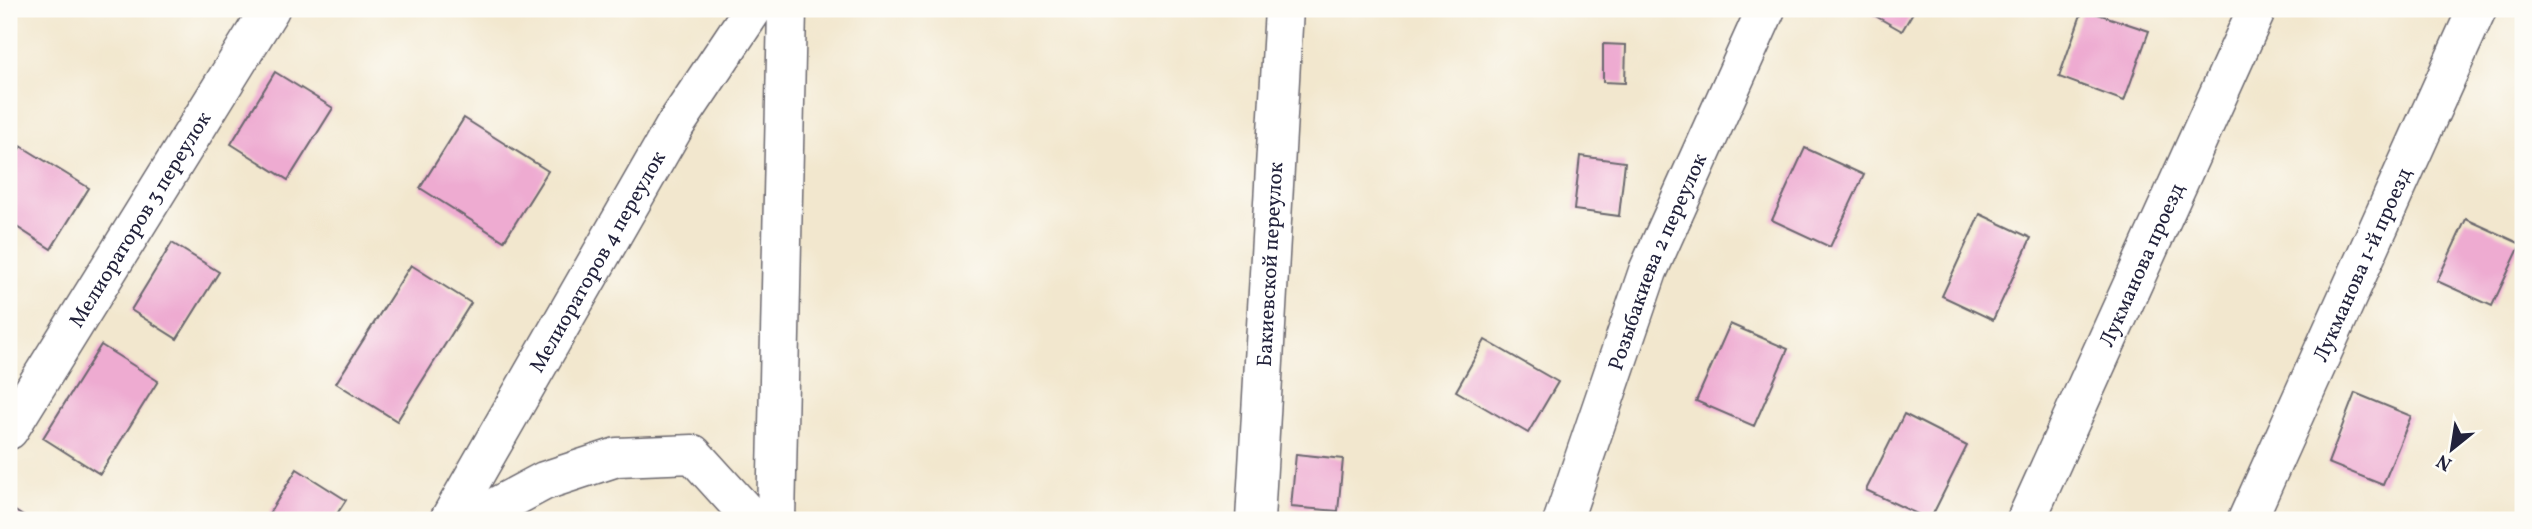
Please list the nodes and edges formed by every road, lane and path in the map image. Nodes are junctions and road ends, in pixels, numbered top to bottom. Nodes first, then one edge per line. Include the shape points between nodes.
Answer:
1 (270, 9) edge
2 (753, 9) edge
3 (787, 9) edge
4 (1283, 9) edge
5 (1766, 9) edge
6 (2257, 9) edge
7 (2477, 9) edge
8 (9, 430) edge
9 (450, 520) edge
10 (471, 520) edge
11 (753, 520) edge
12 (776, 520) edge
13 (1255, 520) edge
14 (1563, 520) edge
15 (2026, 520) edge
16 (2247, 520) edge

1 - 8 street, Мелиораторов 3 переулок
2 - 9 street, Мелиораторов 4 переулок via 676,124
3 - 12 street
4 - 13 street, Бакиевской переулок
5 - 14 street, Розыбакиева 2 переулок via 1647,271
6 - 15 street, Лукманова проезд
7 - 16 street, Лукманова 1-й проезд
10 - 11 street via 544,481 617,457 693,454

